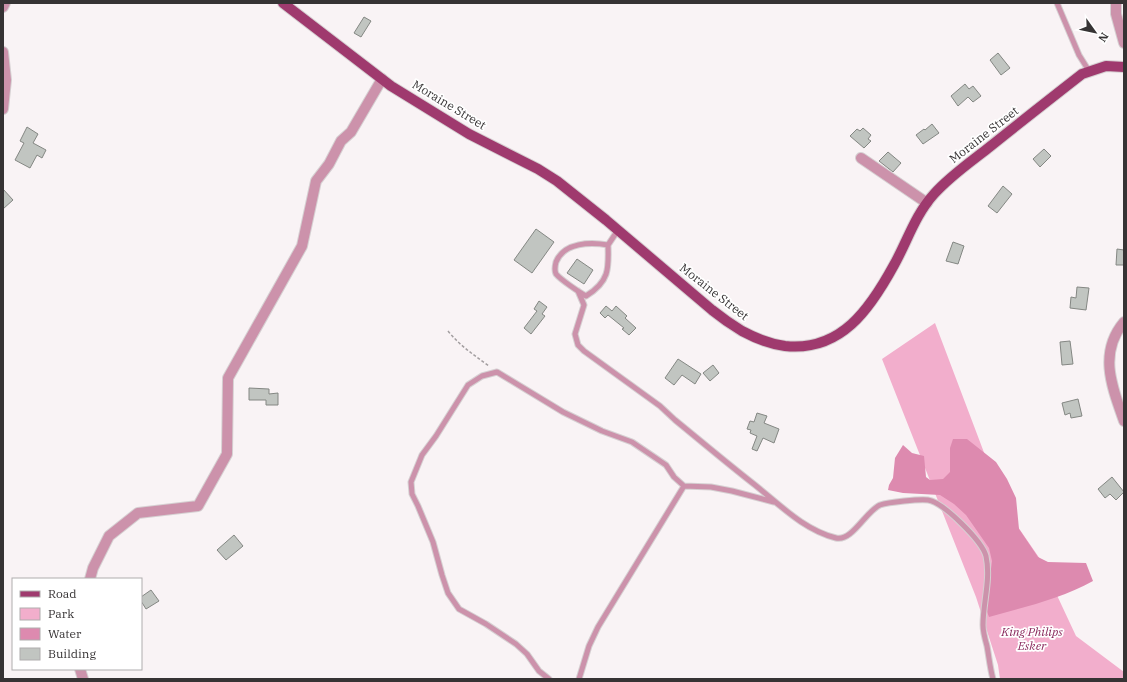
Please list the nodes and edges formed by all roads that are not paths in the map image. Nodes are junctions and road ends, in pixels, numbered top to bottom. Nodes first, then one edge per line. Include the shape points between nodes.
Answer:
1 (5, 3) edge
2 (283, 3) edge
3 (1057, 3) edge
4 (1116, 5) edge
5 (3, 7) edge
6 (1124, 43) edge
7 (3, 52) edge
8 (1124, 67) edge
9 (1089, 71) junction
10 (386, 82) junction
11 (3, 109) edge
12 (861, 158) dead end
13 (927, 203) junction
14 (618, 230) junction
15 (608, 245) junction
16 (578, 291) junction
17 (1124, 322) edge
18 (1124, 421) edge
19 (684, 486) junction
20 (774, 502) junction
21 (90, 578) edge
22 (549, 679) edge
23 (579, 679) edge
24 (993, 679) edge

1 - 5 street
2 - 10 main road, Moraine Street
3 - 9 lane via 1079,55
4 - 6 street via 1119,30
7 - 11 street via 6,80
8 - 9 main road, Moraine Street via 1106,66
9 - 13 main road, Moraine Street via 959,171 934,193
10 - 14 main road, Moraine Street via 470,134 538,169
10 - 21 street via 351,132 341,141 329,164 316,181 302,246 228,378 227,454 198,506 138,513 109,536
12 - 13 street
13 - 14 main road, Moraine Street via 910,231 894,266 861,315 830,340 808,346 774,344 743,332 712,310
14 - 15 lane
15 - 16 lane via 609,266 605,280 586,296
15 - 16 lane via 589,242 578,245 567,249 557,260 554,268 556,274
16 - 20 lane via 584,305 575,334 578,345 660,406
17 - 18 street via 1114,336 1109,361 1110,379
19 - 20 lane via 711,487
19 - 22 lane via 666,465 632,442 563,412 497,372 482,376 468,385 422,455 411,482 412,494 433,542 448,593 460,609 516,644
19 - 23 lane via 598,627
20 - 24 lane via 810,527 838,538 847,536 871,511 881,505 929,500 941,506 979,543 985,554 987,586 983,626

